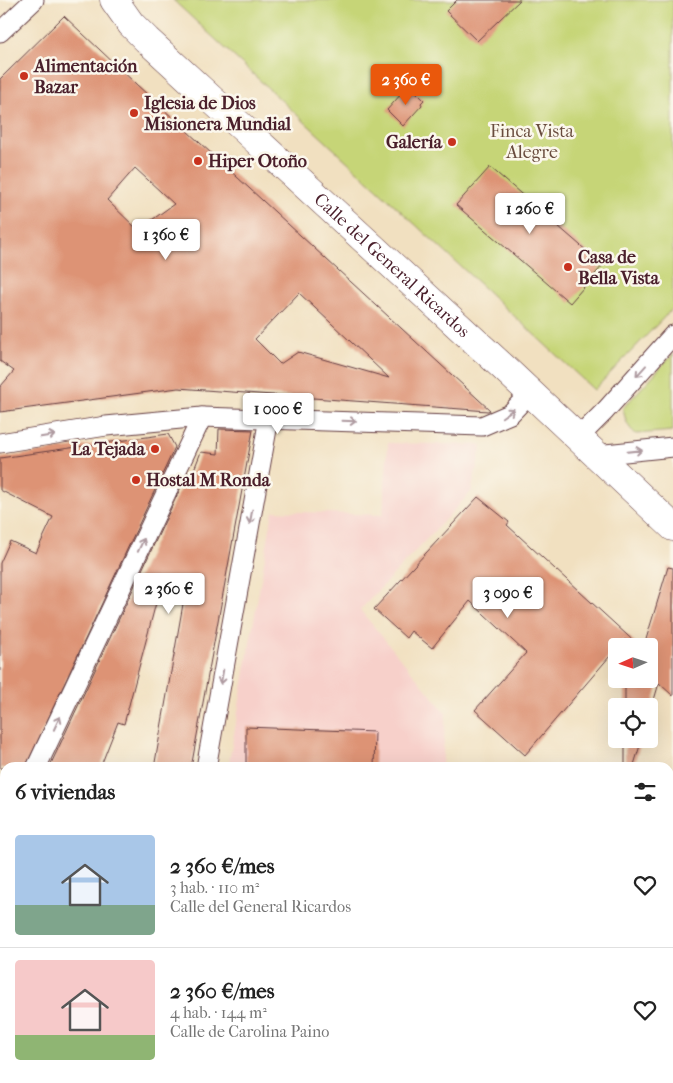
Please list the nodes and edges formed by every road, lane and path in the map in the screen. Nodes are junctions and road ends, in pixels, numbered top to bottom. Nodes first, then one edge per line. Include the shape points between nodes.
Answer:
1 (34, 0) edge
2 (114, 0) edge
3 (0, 32) edge
4 (673, 334) edge
5 (530, 393) junction
6 (202, 417) junction
7 (269, 418) junction
8 (0, 443) edge
9 (587, 447) junction
10 (673, 447) edge
11 (673, 527) edge
12 (39, 762) edge
13 (207, 762) edge

1 - 3 street
2 - 5 main road, Calle del General Ricardos via 147,40
4 -> 9 street via 605,411
7 -> 5 street via 482,426 510,414
5 - 9 main road, Calle del General Ricardos
6 - 7 street
8 -> 6 street via 106,426
12 -> 6 street
7 -> 13 street
9 -> 10 street
9 - 11 main road, Calle del General Ricardos

